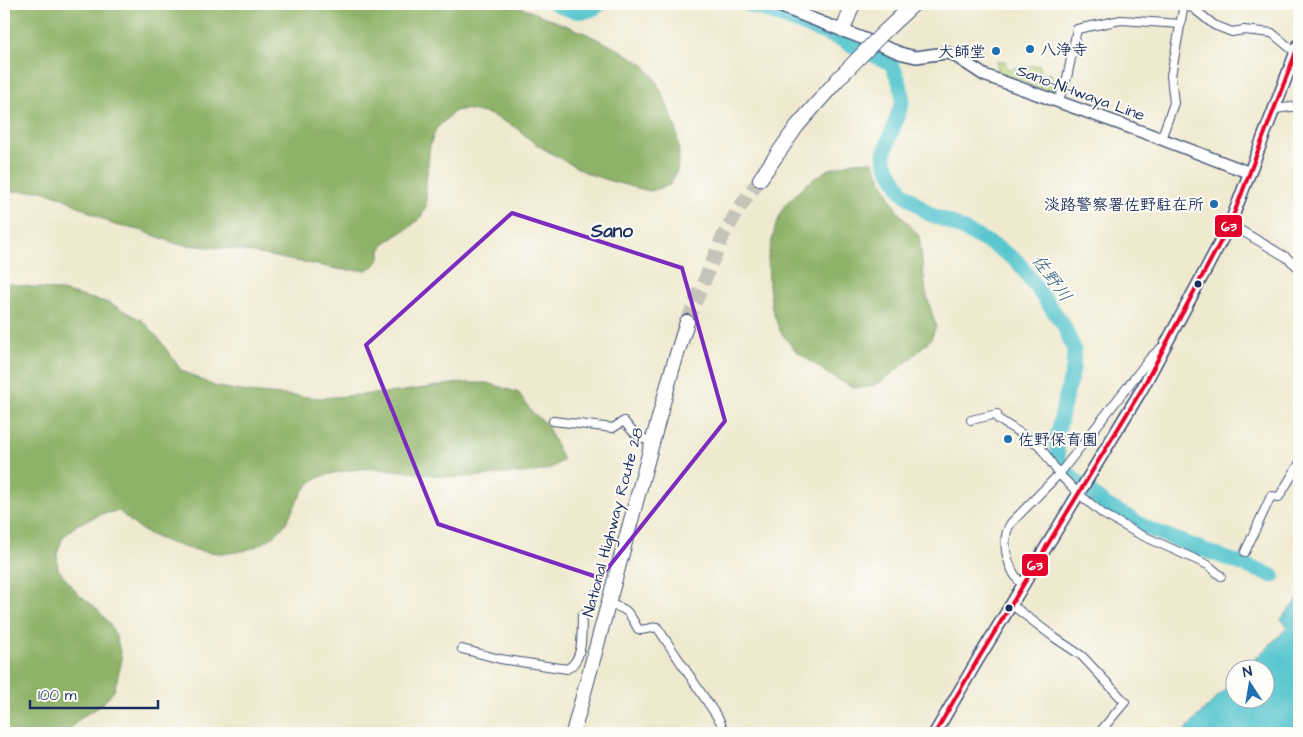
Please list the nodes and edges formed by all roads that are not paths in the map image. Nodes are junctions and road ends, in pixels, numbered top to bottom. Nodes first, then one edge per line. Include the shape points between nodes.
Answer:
1 (774, 4) edge
2 (853, 4) edge
3 (910, 5) edge
4 (1184, 5) edge
5 (1181, 24) junction
6 (843, 30) junction
7 (1298, 49) edge
8 (1058, 102) junction
9 (1299, 106) edge
10 (1275, 109) junction
11 (1161, 139) junction
12 (1250, 173) junction
13 (760, 178) tunnel mouth
14 (1230, 224) junction
15 (1299, 268) edge
16 (687, 322) tunnel mouth
17 (1168, 343) junction
18 (971, 420) dead end
19 (552, 421) dead end
20 (652, 441) junction
21 (1299, 464) edge
22 (1059, 473) junction
23 (1080, 493) junction
24 (1245, 552) dead end
25 (1221, 576) dead end
26 (1024, 586) junction
27 (608, 604) junction
28 (1012, 605) junction
29 (582, 615) dead end
30 (462, 650) dead end
31 (575, 727) edge
32 (724, 733) edge
33 (935, 733) edge
34 (1099, 733) edge

1 - 6 street, Sano-Ni-Iwaya Line
2 - 6 highway
3 - 13 highway, bridge via 797,126
4 - 5 street
4 - 7 street via 1214,25 1232,32 1272,33
5 - 8 street via 1121,20 1077,29 1067,78
5 - 11 street via 1171,76 1174,103
6 - 8 street, Sano-Ni-Iwaya Line via 916,57 952,54 984,75
7 - 10 street
8 - 11 street, Sano-Ni-Iwaya Line
9 - 10 street
10 - 12 street
11 - 12 street, Sano-Ni-Iwaya Line
12 - 14 street
14 - 15 street
14 - 17 street
16 - 20 highway, National Highway Route 28
17 - 22 street via 1150,358
17 - 23 street
18 - 22 street via 997,414 998,419 1039,444
19 - 20 street via 613,428 624,420 634,434
20 - 27 highway, National Highway Route 28
21 - 24 street via 1279,497 1271,496
22 - 23 street
22 - 26 street via 1007,528 1006,549 1015,577
23 - 25 street via 1116,522 1208,565
23 - 26 street
26 - 28 street
27 - 31 highway, National Highway Route 28
27 - 32 street via 628,611 641,630 657,627 720,721
28 - 33 street
28 - 34 street via 1082,656 1125,702
29 - 30 street via 579,655 567,669

